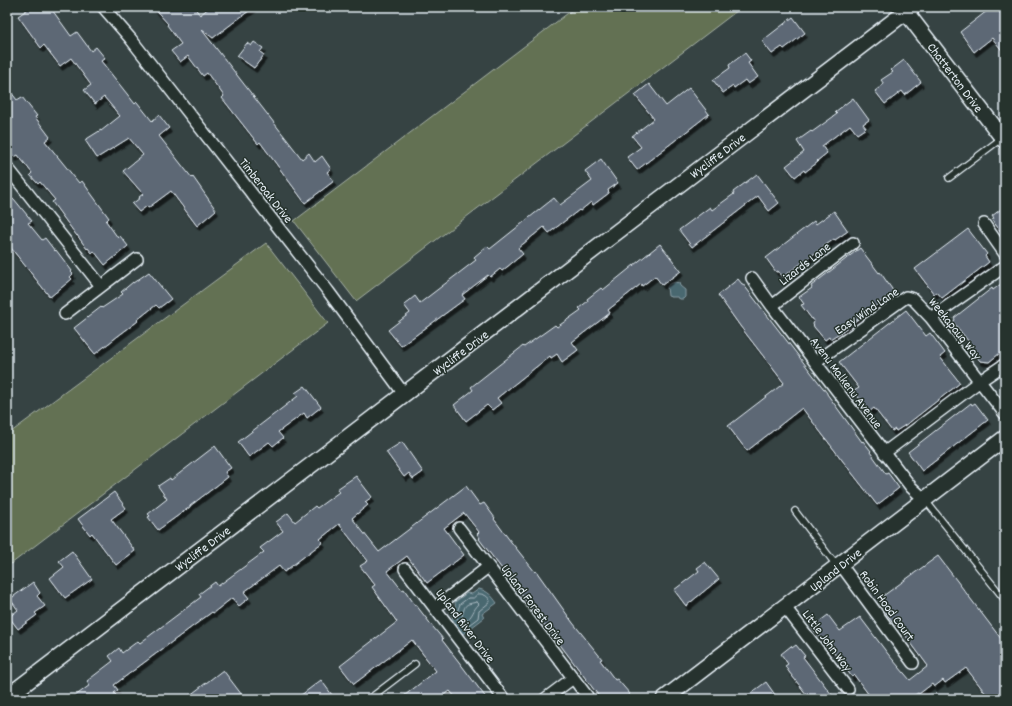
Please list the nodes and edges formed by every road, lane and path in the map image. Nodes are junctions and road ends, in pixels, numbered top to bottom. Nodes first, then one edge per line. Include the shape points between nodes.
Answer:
1 (103, 7) edge
2 (909, 9) edge
3 (1004, 140) edge
4 (7, 167) edge
5 (949, 178) dead end
6 (984, 224) dead end
7 (853, 243) dead end
8 (1005, 254) edge
9 (137, 259) dead end
10 (1005, 266) edge
11 (752, 278) dead end
12 (101, 286) junction
13 (913, 299) joint
14 (772, 306) junction
15 (64, 314) dead end
16 (932, 318) junction
17 (815, 362) junction
18 (1005, 364) edge
19 (980, 381) junction
20 (404, 394) junction
21 (1005, 414) edge
22 (1005, 438) edge
23 (884, 453) junction
24 (924, 499) junction
25 (795, 511) dead end
26 (459, 528) dead end
27 (839, 566) junction
28 (488, 567) junction
29 (405, 569) dead end
30 (1005, 600) edge
31 (785, 607) junction
32 (435, 608) junction
33 (913, 663) dead end
34 (415, 664) dead end
35 (573, 678) junction
36 (848, 689) dead end
37 (587, 696) dead end
38 (7, 697) edge
39 (369, 699) edge
40 (504, 699) edge
41 (545, 699) edge
42 (664, 699) edge

1 - 20 street, Timberoak Drive via 328,291
2 - 3 street, Chatterton Drive
2 - 20 street, Wycliffe Drive
3 - 5 lane
4 - 12 street
6 - 8 street
7 - 14 street, Lizards Lane
9 - 12 street
10 - 16 street
11 - 14 street, Avenu Malkenu Avenue
12 - 15 street
13 - 16 street, Weekapaug Way
13 - 17 street, Easy Wind Lane via 906,297
14 - 17 street, Avenu Malkenu Avenue
16 - 19 street, Weekapaug Way
17 - 23 street, Avenu Malkenu Avenue
18 - 19 street
19 - 21 street, Weekapaug Way
19 - 23 street
20 - 38 street, Wycliffe Drive
22 - 24 street, Upland Drive
23 - 24 street, Avenu Malkenu Avenue via 911,488
24 - 27 street, Upland Drive
24 - 30 lane
25 - 27 lane
26 - 28 street, Upland Forest Drive
27 - 31 street, Upland Drive
27 - 33 street, Robin Hood Court
28 - 32 street
28 - 35 street, Upland Forest Drive
29 - 32 street, Upland River Drive
31 - 36 street, Little John Way
31 - 42 street, Upland Drive
32 - 40 street, Upland River Drive
34 - 39 lane
35 - 37 street, Upland Forest Drive
35 - 41 street

